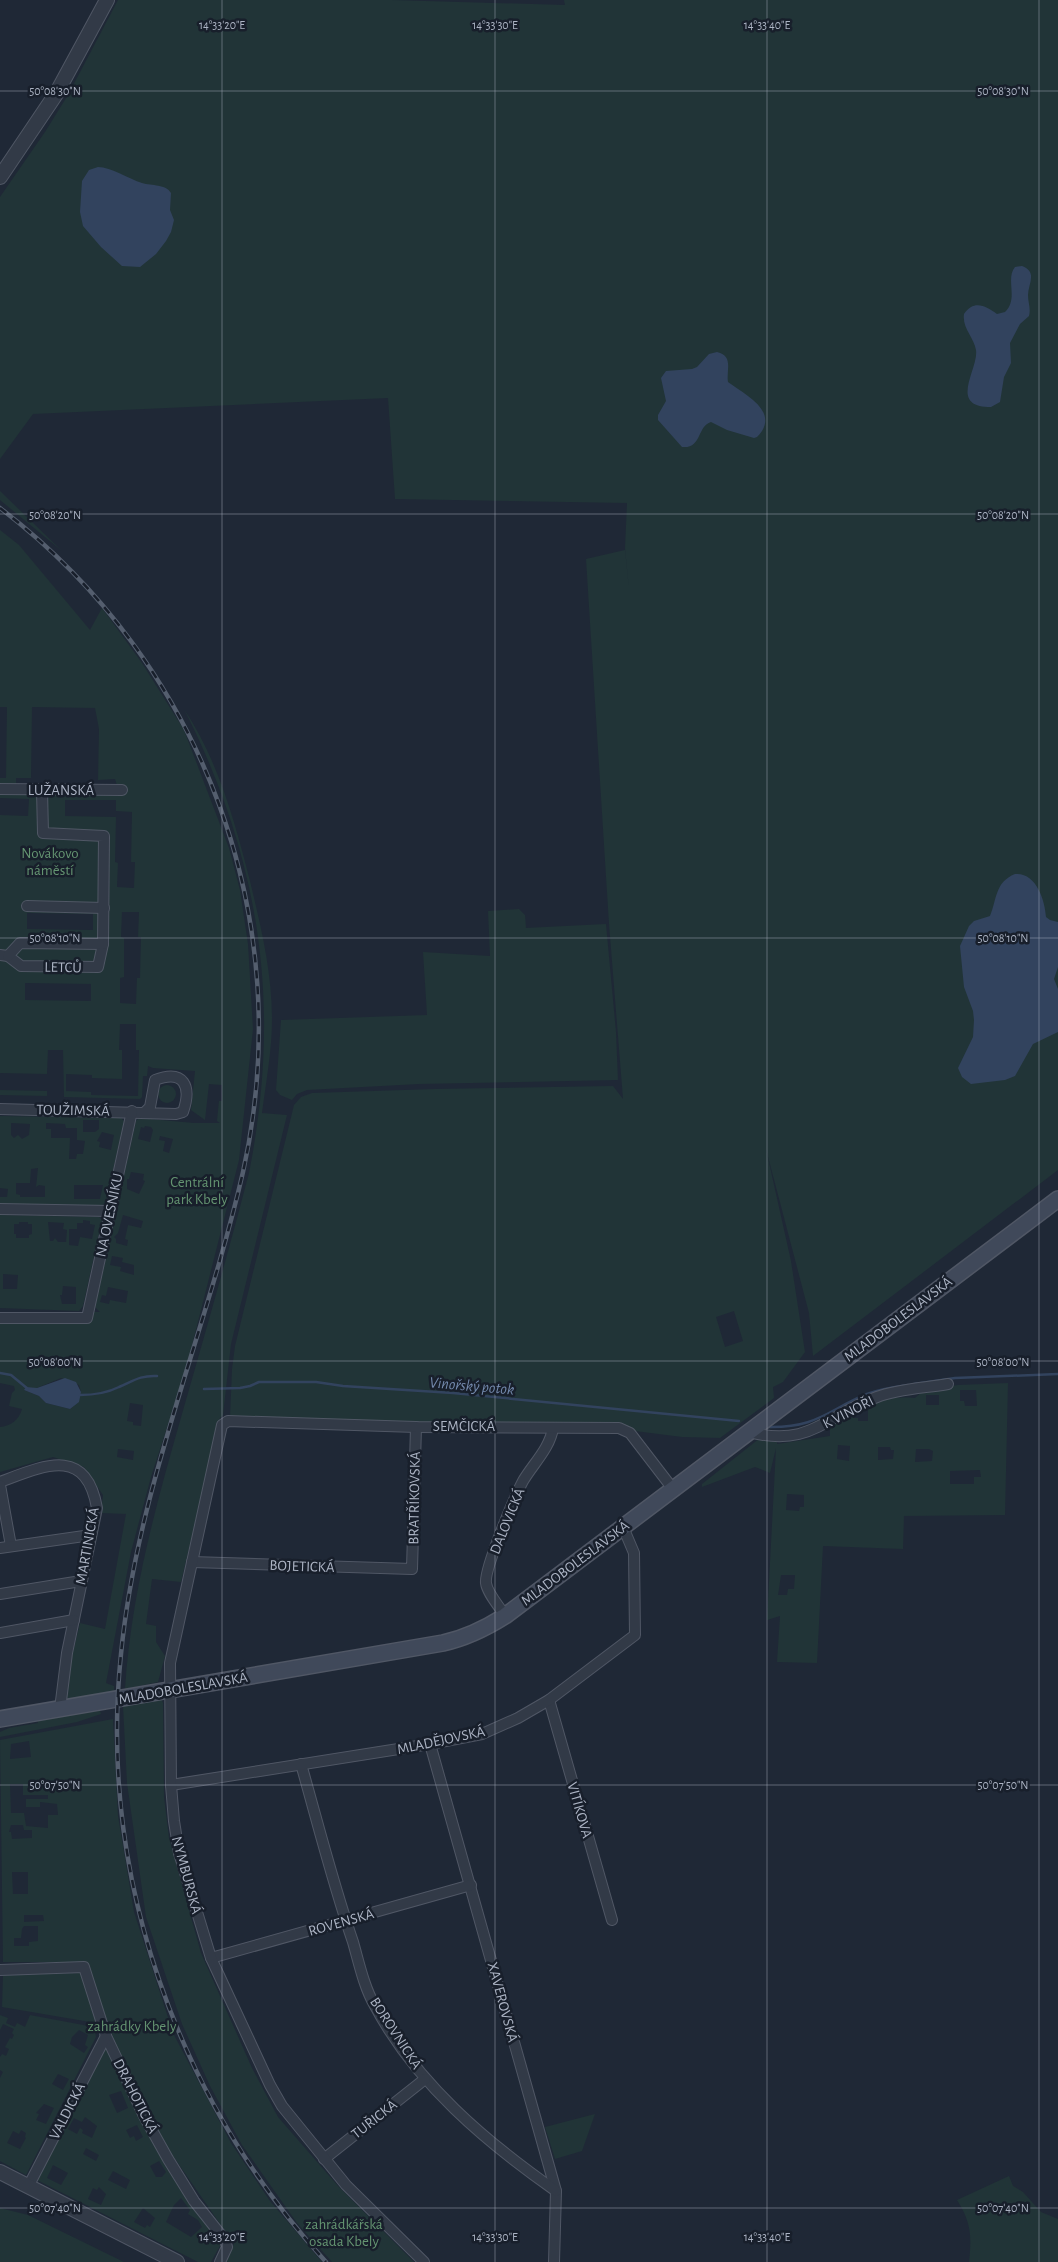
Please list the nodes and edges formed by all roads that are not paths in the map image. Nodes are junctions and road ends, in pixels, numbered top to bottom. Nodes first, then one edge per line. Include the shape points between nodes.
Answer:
1 (107, 0) edge
2 (0, 177) edge
3 (0, 789) edge
4 (42, 790) junction
5 (122, 790) dead end
6 (27, 906) dead end
7 (104, 908) junction
8 (104, 944) junction
9 (4, 956) edge
10 (0, 1109) edge
11 (132, 1112) junction
12 (145, 1112) junction
13 (1058, 1198) edge
14 (0, 1209) edge
15 (110, 1211) junction
16 (0, 1318) edge
17 (948, 1384) dead end
18 (226, 1422) joint
19 (416, 1427) junction
20 (553, 1428) junction
21 (749, 1432) junction
22 (0, 1484) edge
23 (673, 1490) junction
24 (623, 1527) junction
25 (91, 1535) junction
26 (11, 1546) junction
27 (0, 1548) edge
28 (192, 1562) junction
29 (412, 1569) joint
30 (81, 1581) junction
31 (0, 1594) edge
32 (506, 1616) junction
33 (74, 1620) junction
34 (0, 1633) edge
35 (170, 1690) junction
36 (549, 1700) junction
37 (60, 1709) junction
38 (0, 1719) edge
39 (430, 1744) junction
40 (301, 1764) junction
41 (171, 1786) junction
42 (471, 1885) junction
43 (612, 1920) dead end
44 (346, 1921) junction
45 (211, 1958) junction
46 (0, 1970) edge
47 (106, 2036) junction
48 (425, 2079) junction
49 (324, 2160) junction
50 (0, 2172) edge
51 (28, 2187) junction
52 (556, 2191) junction
53 (177, 2262) edge
54 (220, 2262) edge
55 (424, 2262) edge
56 (554, 2262) edge

1 - 2 street via 56,94
3 - 4 street, LUŽANSKÁ
4 - 5 street, LUŽANSKÁ
4 - 7 street via 42,833 104,836
6 - 7 street
7 - 8 street, LETCŮ
8 - 9 street, LETCŮ via 20,943
8 - 9 street, LETCŮ via 98,967 21,966
10 - 11 street, TOUŽIMSKÁ
11 - 12 street, TOUŽIMSKÁ
11 - 15 street, NA OVESNÍKU
12 - 12 street, TOUŽIMSKÁ via 183,1112 188,1099 184,1083 170,1076 155,1080 150,1107
13 - 21 main road, MLADOBOLESLAVSKÁ
14 - 15 street
15 - 16 street, NA OVESNÍKU via 87,1318
17 - 21 street, K VINOŘI via 878,1396 793,1437
18 - 19 street, SEMČICKÁ
18 - 28 street, NYMBURSKÁ via 222,1425
19 - 20 street, SEMČICKÁ
19 - 29 street, BRATŘÍKOVSKÁ
20 - 23 street, SEMČICKÁ via 625,1430
20 - 32 street, DALOVICKÁ via 549,1442 515,1498 496,1546 486,1584
21 - 23 main road, MLADOBOLESLAVSKÁ
22 - 25 street, MARTINICKÁ via 30,1471 62,1464 76,1468 86,1477 95,1497 97,1508
22 - 26 street
23 - 24 main road, MLADOBOLESLAVSKÁ
24 - 32 main road, MLADOBOLESLAVSKÁ
24 - 36 street, MLADĚJOVSKÁ via 634,1553 635,1635
25 - 26 street
25 - 30 street, MARTINICKÁ
26 - 27 street
28 - 29 street, BOJETICKÁ
28 - 35 street, NYMBURSKÁ via 170,1663
30 - 31 street
30 - 33 street, MARTINICKÁ
32 - 35 main road, MLADOBOLESLAVSKÁ via 470,1635 443,1643
33 - 34 street
33 - 37 street, MARTINICKÁ
35 - 37 main road, MLADOBOLESLAVSKÁ
35 - 41 street, NYMBURSKÁ
36 - 39 street, MLADĚJOVSKÁ via 482,1734
36 - 43 street, VITÍKOVA
37 - 38 main road, MLADOBOLESLAVSKÁ
39 - 40 street, MLADĚJOVSKÁ
39 - 42 street, XAVEROVSKÁ
40 - 41 street, MLADĚJOVSKÁ
40 - 44 street, BOROVNICKÁ
41 - 45 street, NYMBURSKÁ via 179,1853
42 - 44 street, ROVENSKÁ
42 - 52 street, XAVEROVSKÁ
44 - 45 street, ROVENSKÁ
44 - 48 street, BOROVNICKÁ via 374,2006
45 - 49 street, NYMBURSKÁ via 270,2085 282,2106
46 - 47 street, DRAHOTICKÁ via 84,1967
47 - 51 street, VALDICKÁ
47 - 54 street, DRAHOTICKÁ via 168,2159 194,2201 226,2240 227,2247
48 - 49 street, TUŘICKÁ
48 - 52 street, BOROVNICKÁ via 471,2125
49 - 55 street, NYMBURSKÁ
50 - 51 street
51 - 53 street
52 - 56 street, XAVEROVSKÁ

